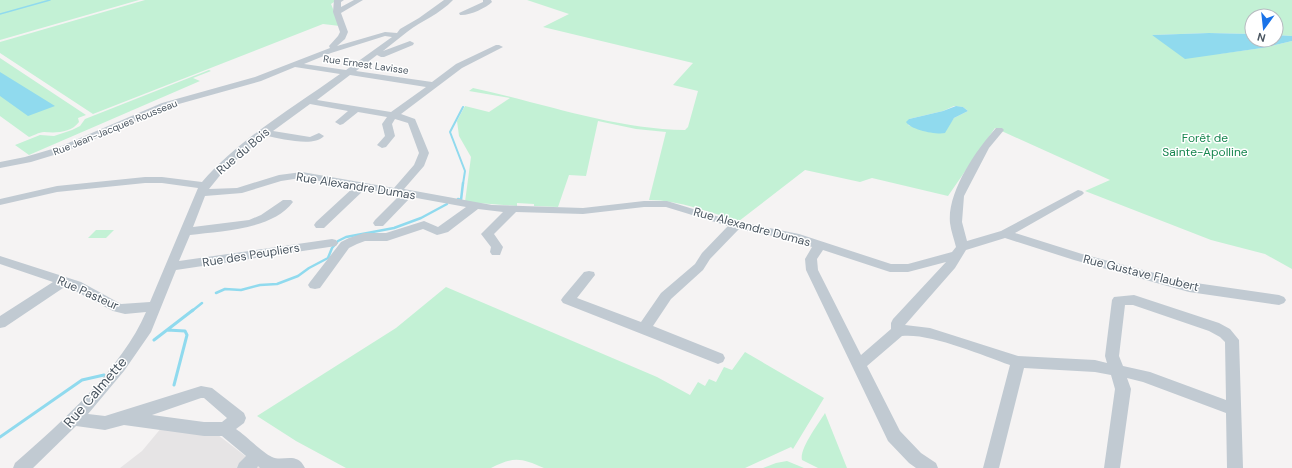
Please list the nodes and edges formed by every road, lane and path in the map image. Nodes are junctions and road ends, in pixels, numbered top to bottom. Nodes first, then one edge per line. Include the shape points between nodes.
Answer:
1 (340, 0) edge
2 (359, 0) edge
3 (448, 0) edge
4 (487, 0) edge
5 (337, 12) junction
6 (463, 13) dead end
7 (393, 34) junction
8 (410, 43) dead end
9 (499, 47) dead end
10 (335, 50) junction
11 (370, 57) junction
12 (297, 65) junction
13 (348, 72) junction
14 (433, 85) junction
15 (309, 101) junction
16 (356, 109) junction
17 (393, 115) junction
18 (340, 122) dead end
19 (999, 130) dead end
20 (265, 133) junction
21 (319, 136) dead end
22 (382, 145) dead end
23 (27, 160) junction
24 (0, 165) edge
25 (0, 170) edge
26 (362, 186) junction
27 (203, 189) junction
28 (402, 193) junction
29 (1078, 193) dead end
30 (0, 202) edge
31 (288, 202) dead end
32 (474, 206) junction
33 (512, 210) junction
34 (379, 223) dead end
35 (737, 224) junction
36 (320, 225) dead end
37 (185, 232) junction
38 (1005, 234) junction
39 (332, 243) dead end
40 (819, 246) junction
41 (959, 251) junction
42 (496, 252) dead end
43 (0, 260) edge
44 (170, 267) junction
45 (589, 275) dead end
46 (65, 281) junction
47 (315, 285) dead end
48 (1279, 300) dead end
49 (155, 306) junction
50 (0, 323) edge
51 (644, 328) junction
52 (898, 331) junction
53 (718, 358) dead end
54 (1018, 362) junction
55 (859, 365) junction
56 (1117, 370) junction
57 (1234, 409) junction
58 (124, 418) junction
59 (72, 419) junction
60 (226, 429) junction
61 (258, 456) junction
62 (21, 468) edge
63 (245, 468) edge
64 (297, 468) edge
65 (930, 468) edge
66 (991, 468) edge
67 (1112, 468) edge
68 (1235, 468) edge

1 - 5 street via 337,1
2 - 5 street
3 - 7 street via 422,20
4 - 6 street via 486,4
5 - 10 street via 344,32 333,46
7 - 10 street, Rue Jean-Jacques Rousseau via 369,38
7 - 11 street, Rue du Bois
8 - 11 street, Rue du Bois via 377,57
9 - 14 street via 459,66
10 - 12 street, Rue Jean-Jacques Rousseau
11 - 13 street, Rue du Bois
12 - 13 street, Rue Ernest Lavisse
12 - 23 street, Rue Jean-Jacques Rousseau via 238,86 165,105 63,149
13 - 14 street, Rue Ernest Lavisse
13 - 15 street, Rue du Bois
14 - 17 street
15 - 16 street
15 - 20 street, Rue du Bois
16 - 17 street
16 - 18 street
17 - 22 street via 387,124 390,136
17 - 28 street via 412,121 424,153
19 - 41 street via 984,147 958,196 956,222
20 - 21 street via 311,140
20 - 27 street, Rue du Bois via 222,166
23 - 24 street, Rue Jean-Jacques Rousseau
23 - 25 street
26 - 27 street, Rue Alexandre Dumas via 292,175 240,190
26 - 28 street, Rue Alexandre Dumas
26 - 36 street
27 - 30 street, Rue Alexandre Dumas via 162,180 145,180 58,189
27 - 37 street, Rue du Bois
28 - 32 street, Rue Alexandre Dumas
28 - 34 street
29 - 38 street, Rue Alexandre Dumas
31 - 37 street via 265,218 251,223
32 - 33 street, Rue Alexandre Dumas
32 - 47 street via 444,229 437,231 424,225 387,237 364,236 353,241 345,245
33 - 35 street, Rue Alexandre Dumas via 583,211 667,204
33 - 42 street via 488,234 496,247
35 - 40 street, Rue Alexandre Dumas via 795,237
35 - 51 street via 706,256 699,267 666,296
37 - 44 street, Rue du Bois
38 - 41 street, Rue Alexandre Dumas
38 - 48 street, Rue Gustave Flaubert via 1189,287
39 - 44 street, Rue des Peupliers
40 - 41 street, Rue Alexandre Dumas via 890,268 908,268
40 - 55 street via 811,259 812,270
41 - 52 street via 952,266 898,323
43 - 46 street, Rue Pasteur
44 - 49 street, Rue du Bois
45 - 51 street via 568,300
46 - 49 street, Rue Pasteur via 118,308
46 - 50 street
49 - 59 street, Rue Calmette via 135,346 102,388
51 - 53 street
52 - 54 street via 930,333
52 - 55 street
54 - 56 street via 1095,366
54 - 66 street
55 - 65 street via 894,436 915,458
56 - 57 street via 1145,376
56 - 57 street via 1112,356 1119,300 1134,300 1214,327 1232,340
56 - 67 street via 1123,389
57 - 68 street
58 - 59 street via 105,423
58 - 60 street via 204,429
58 - 60 street via 207,392 238,418
59 - 62 street, Rue Calmette
60 - 61 street
61 - 63 street
61 - 64 street via 269,465 292,465

